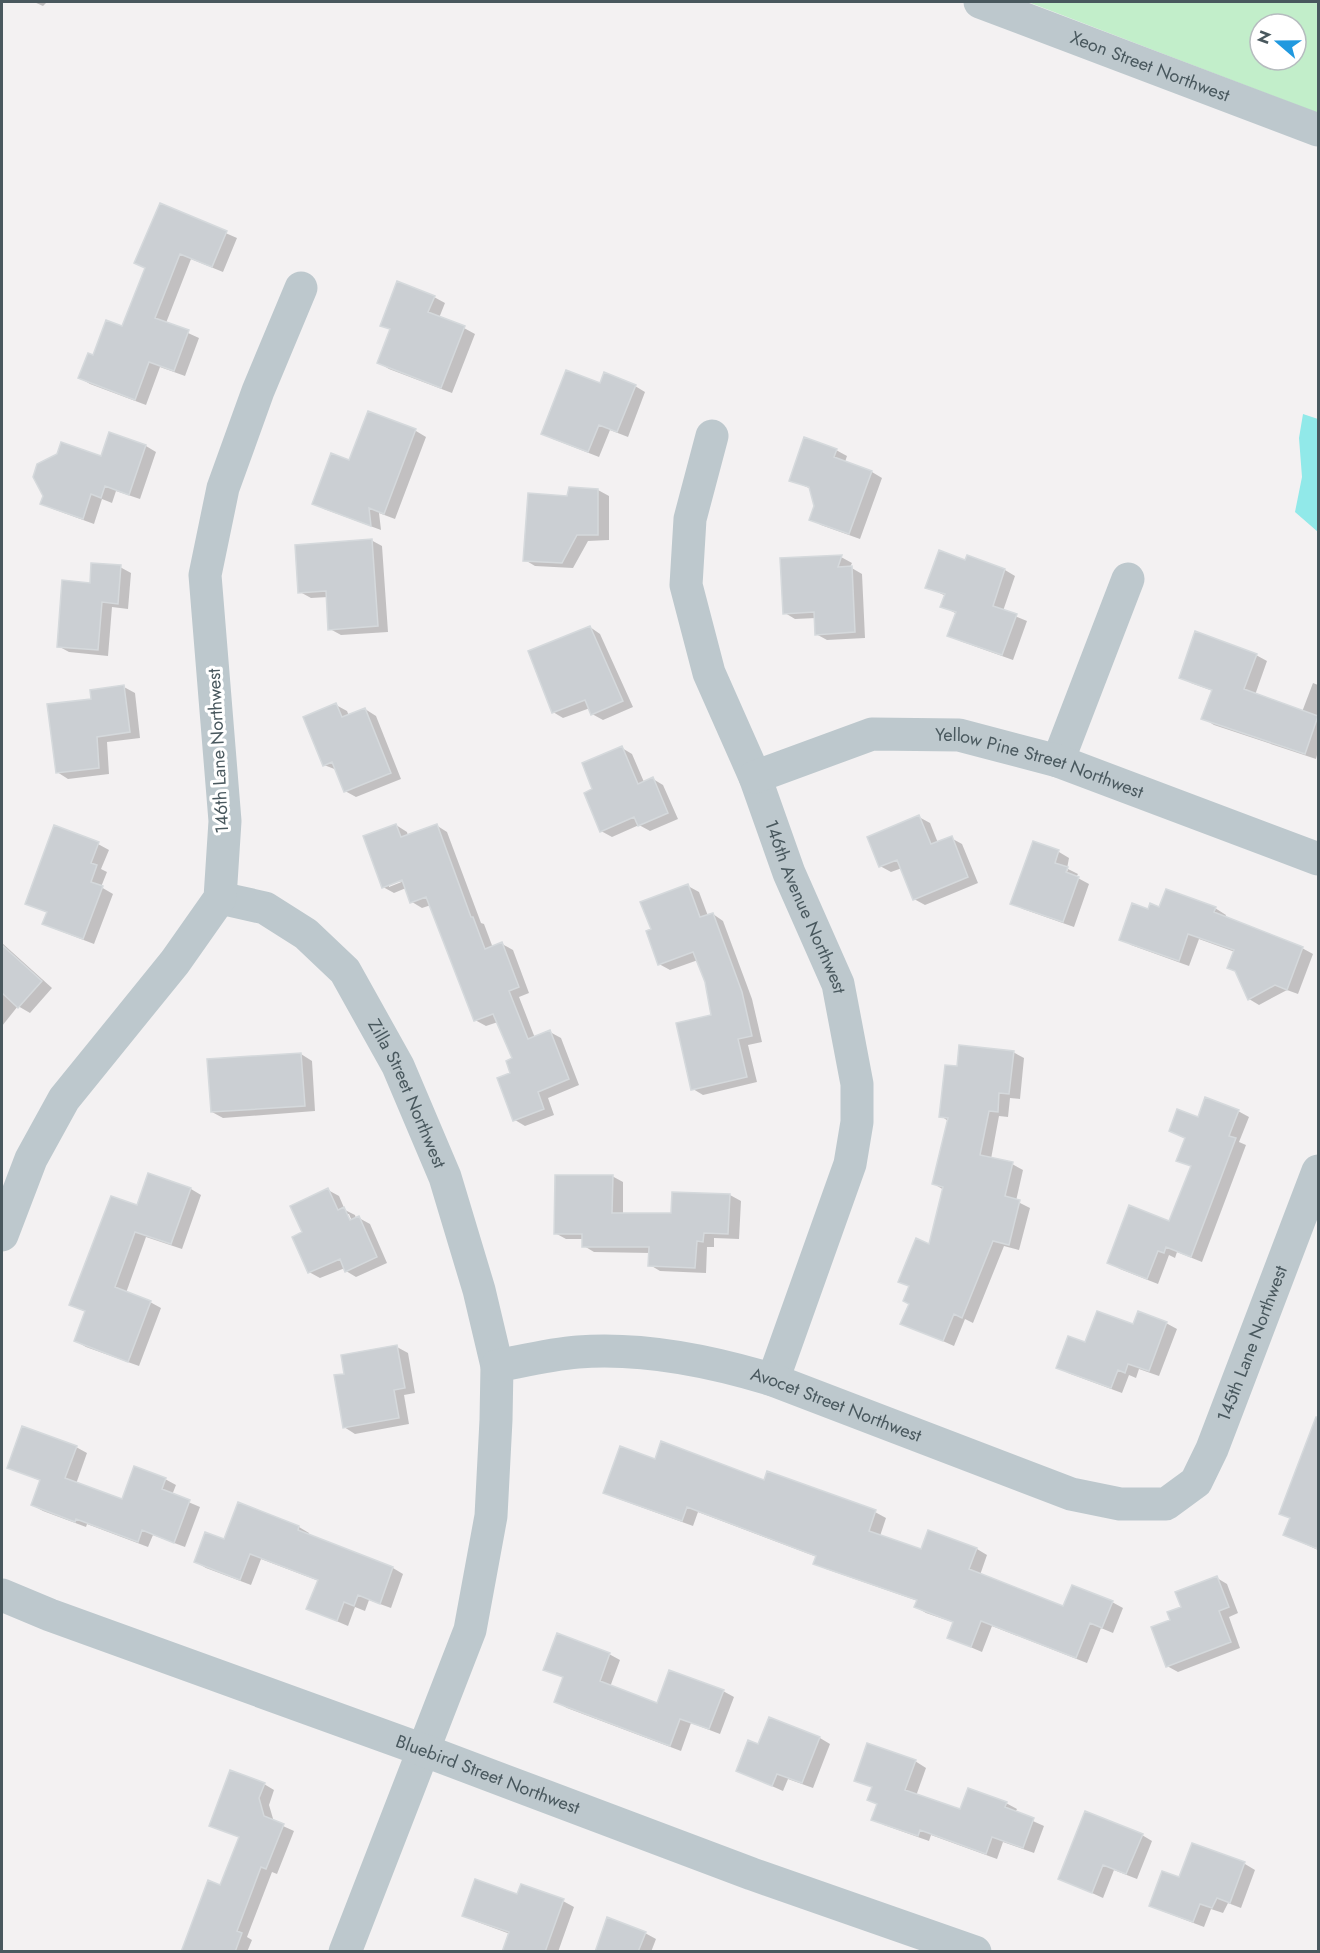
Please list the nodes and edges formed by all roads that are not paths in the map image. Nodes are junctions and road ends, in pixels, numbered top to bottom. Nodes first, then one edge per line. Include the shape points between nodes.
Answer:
1 (980, 2) edge
2 (1318, 130) edge
3 (301, 288) dead end
4 (712, 436) dead end
5 (1128, 579) dead end
6 (1058, 761) junction
7 (755, 777) junction
8 (1318, 859) edge
9 (220, 898) junction
10 (1318, 1171) edge
11 (2, 1235) edge
12 (496, 1366) junction
13 (773, 1380) junction
14 (1167, 1504) joint
15 (2, 1595) edge
16 (423, 1750) junction
17 (345, 1952) edge
18 (975, 1952) edge

1 - 2 street, Xeon Street Northwest
3 - 9 street, 146th Lane Northwest via 223,488 205,575 225,821
4 - 7 street, 146th Avenue Northwest via 690,519 686,585 709,673
5 - 6 street
6 - 7 street, Yellow Pine Street Northwest via 959,735 872,734
6 - 8 street, Yellow Pine Street Northwest
7 - 13 street, 146th Avenue Northwest via 789,873 838,984 856,1084 850,1164
9 - 11 street via 175,962 64,1099 31,1159
9 - 12 street, Zilla Street Northwest via 265,908 306,934 345,971 398,1066 446,1177 479,1290
10 - 14 street, 145th Lane Northwest via 1212,1449 1196,1482
12 - 13 street, Avocet Street Northwest via 578,1352 643,1352 733,1368
12 - 16 street via 491,1516 470,1630
13 - 14 street, Avocet Street Northwest via 1071,1494 1120,1504
15 - 16 street, Bluebird Street Northwest
16 - 17 street
16 - 18 street, Bluebird Street Northwest via 752,1874

